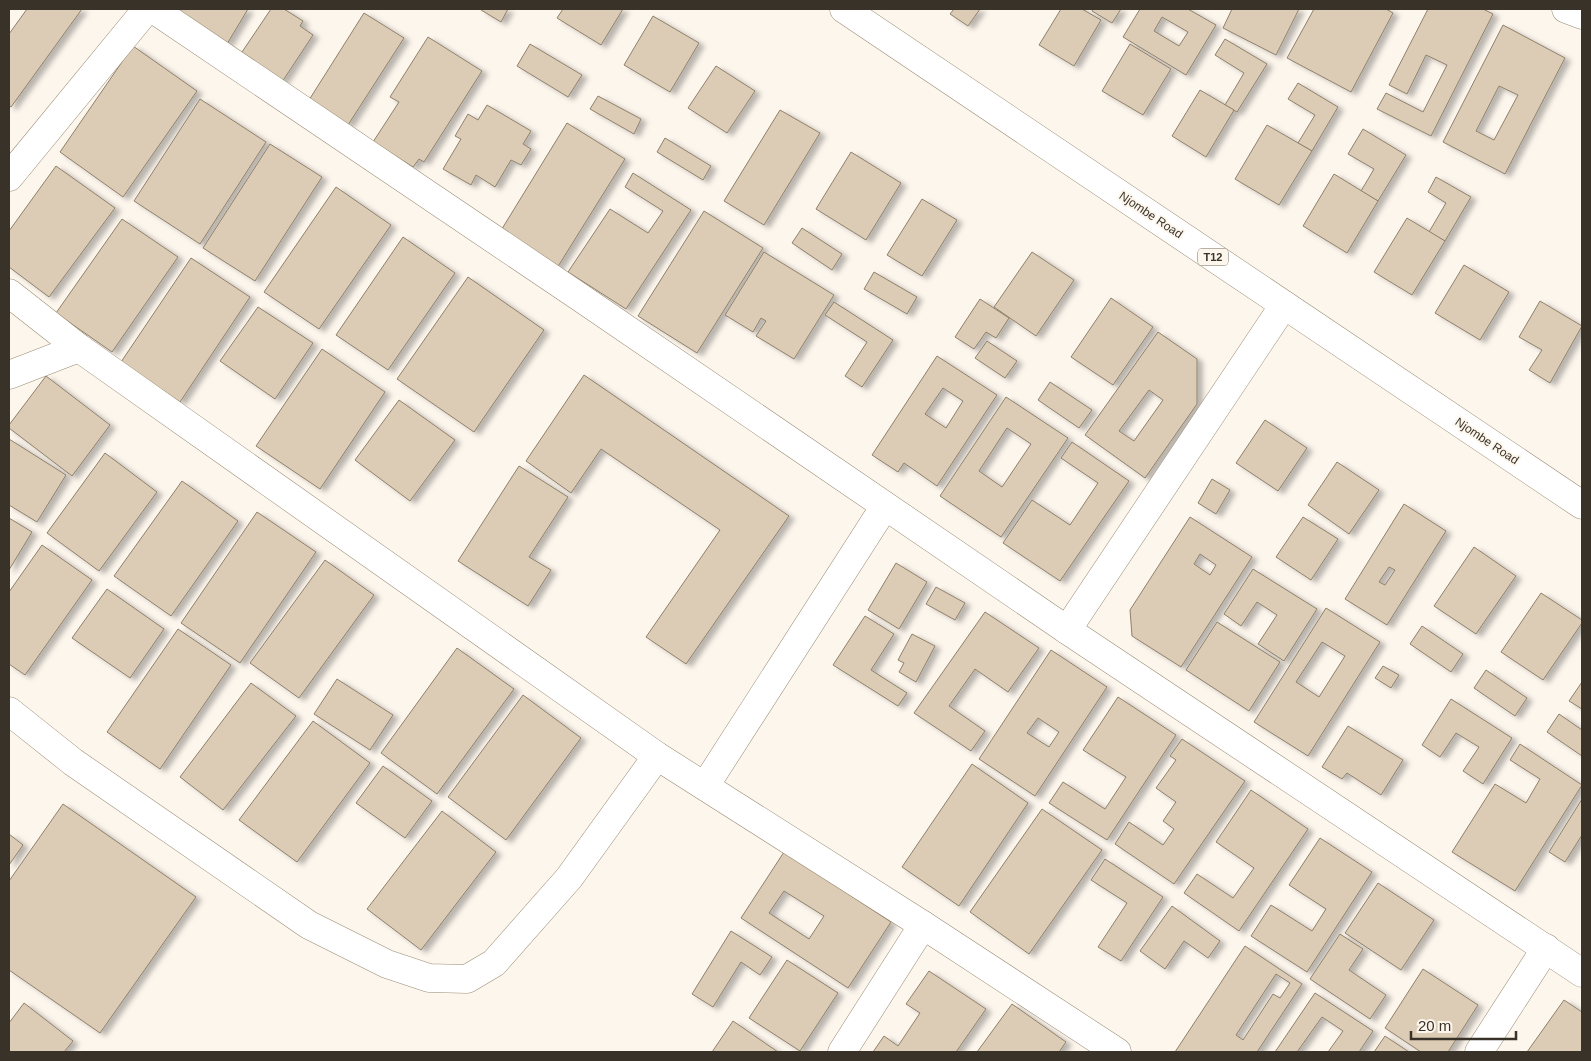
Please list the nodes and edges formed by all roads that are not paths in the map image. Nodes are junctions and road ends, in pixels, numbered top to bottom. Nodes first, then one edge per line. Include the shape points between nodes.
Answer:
1 (147, 9) edge
2 (153, 9) edge
3 (844, 9) edge
4 (1566, 9) edge
5 (1582, 15) edge
6 (9, 177) edge
7 (9, 293) edge
8 (1284, 305) junction
9 (79, 348) junction
10 (9, 375) edge
11 (1582, 505) edge
12 (885, 506) junction
13 (1067, 630) junction
14 (9, 711) edge
15 (657, 756) junction
16 (705, 786) junction
17 (923, 925) junction
18 (1546, 948) junction
19 (1582, 973) edge
20 (842, 1052) edge
21 (1117, 1052) edge
22 (1479, 1052) edge

1 - 6 main road
2 - 12 main road
3 - 8 main road, Njombe Road / T12
4 - 5 main road
7 - 9 main road
8 - 11 main road, Njombe Road / T12
8 - 13 main road
9 - 10 main road
9 - 15 main road
12 - 13 main road
12 - 16 main road
13 - 18 main road
14 - 15 main road via 73,762 310,925 388,964 429,978 467,979 494,963 569,878
15 - 16 main road
16 - 17 main road
17 - 20 main road
17 - 21 main road
18 - 19 main road
18 - 22 main road

